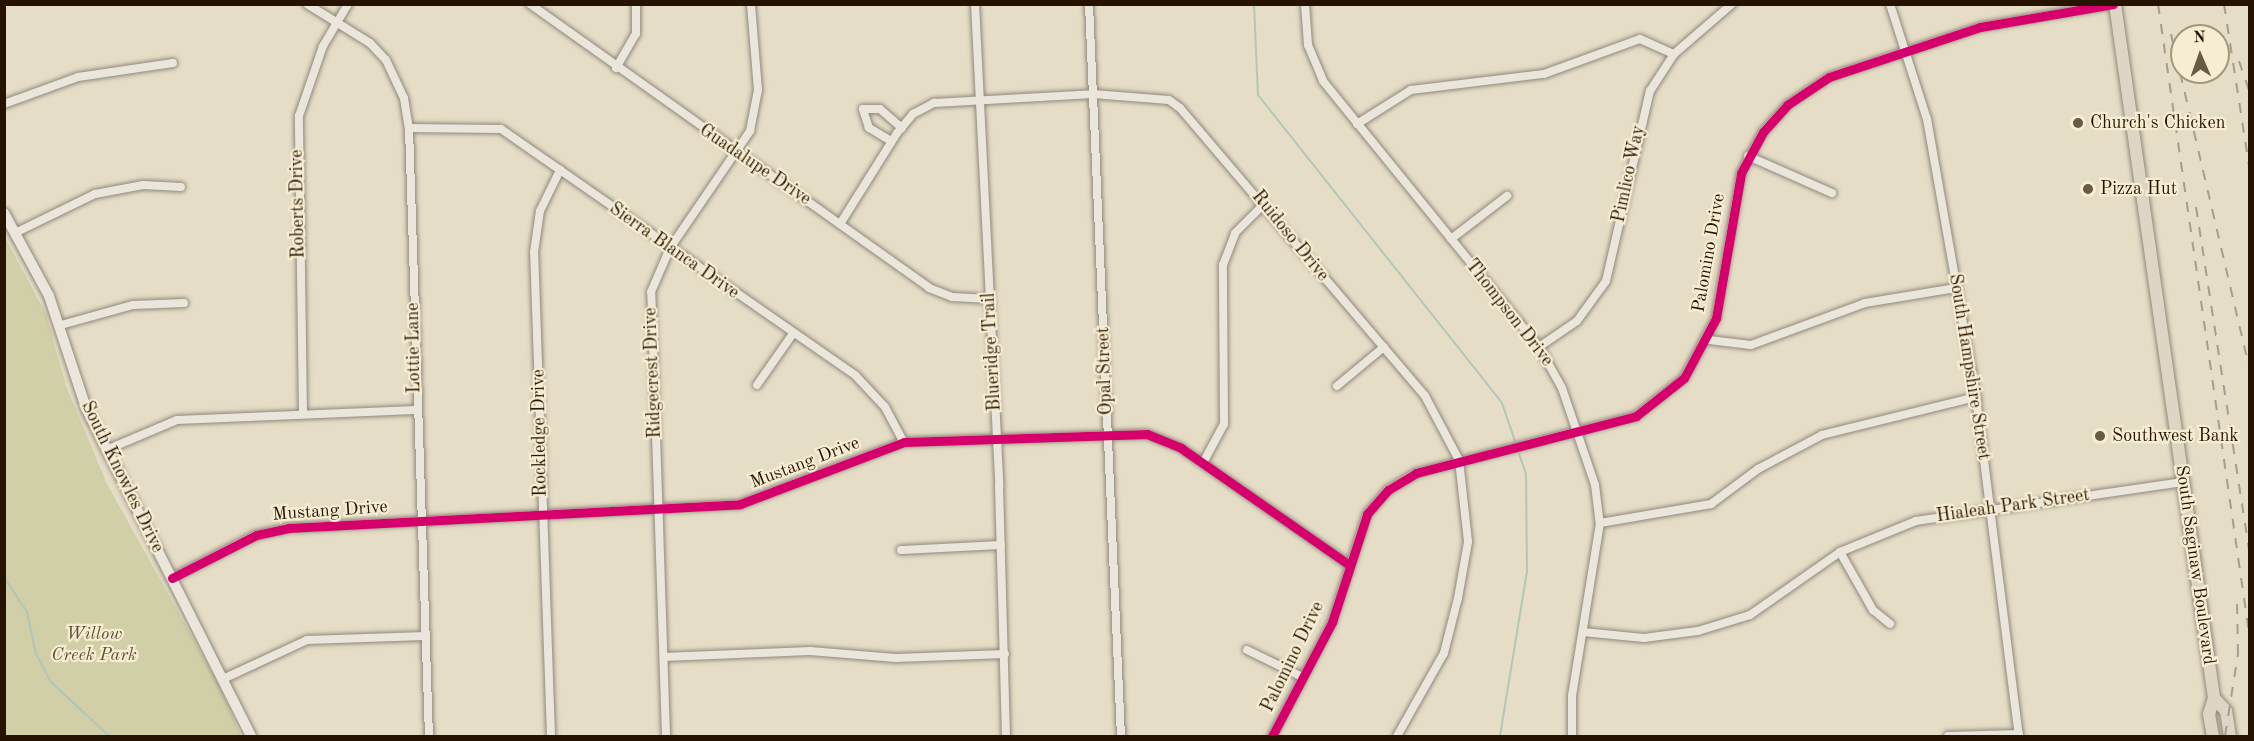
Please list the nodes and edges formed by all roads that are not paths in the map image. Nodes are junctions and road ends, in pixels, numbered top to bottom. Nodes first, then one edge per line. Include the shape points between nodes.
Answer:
1 (307, 4) edge
2 (348, 4) edge
3 (531, 4) edge
4 (636, 4) edge
5 (751, 4) edge
6 (975, 4) edge
7 (1089, 4) edge
8 (1305, 4) edge
9 (1732, 4) edge
10 (1890, 4) edge
11 (2114, 4) edge
12 (334, 24) junction
13 (1908, 51) junction
14 (1674, 54) junction
15 (173, 63) dead end
16 (616, 68) junction
17 (1093, 94) junction
18 (978, 99) junction
19 (4, 104) edge
20 (1357, 124) junction
21 (409, 128) junction
22 (902, 128) junction
23 (891, 141) junction
24 (735, 153) junction
25 (1748, 156) junction
26 (560, 170) junction
27 (181, 187) dead end
28 (1832, 193) dead end
29 (1507, 196) dead end
30 (1264, 204) junction
31 (4, 213) edge
32 (840, 224) junction
33 (17, 232) junction
34 (1451, 239) junction
35 (670, 248) junction
36 (1956, 288) junction
37 (990, 299) junction
38 (184, 303) dead end
39 (61, 326) junction
40 (792, 335) junction
41 (1709, 340) junction
42 (1384, 347) junction
43 (1539, 347) junction
44 (757, 386) dead end
45 (1337, 386) dead end
46 (1976, 397) junction
47 (415, 410) junction
48 (303, 414) junction
49 (1577, 433) junction
50 (1107, 435) junction
51 (997, 437) junction
52 (904, 442) junction
53 (106, 450) junction
54 (1459, 460) junction
55 (1203, 463) junction
56 (2184, 482) junction
57 (659, 510) junction
58 (1991, 511) junction
59 (542, 518) junction
60 (420, 523) junction
61 (1600, 523) junction
62 (1001, 545) junction
63 (901, 550) dead end
64 (1840, 552) junction
65 (1348, 564) junction
66 (172, 578) junction
67 (1890, 624) dead end
68 (1583, 632) junction
69 (425, 636) junction
70 (1247, 650) dead end
71 (1005, 654) junction
72 (664, 657) junction
73 (1300, 676) junction
74 (223, 679) junction
75 (2214, 698) junction
76 (2019, 735) edge
77 (251, 736) edge
78 (429, 736) edge
79 (551, 736) edge
80 (666, 736) edge
81 (1006, 736) edge
82 (1120, 736) edge
83 (1272, 736) edge
84 (1397, 736) edge
85 (1572, 736) edge
86 (1948, 736) edge
87 (2213, 736) edge
88 (2230, 736) edge

1 - 12 street, Lottie Lane
2 - 12 street, Roberts Drive
3 - 16 street, Guadalupe Drive
4 - 16 street via 636,34
5 - 24 street, Ridgecrest Drive via 756,109
6 - 18 street, Blueridge Trail
7 - 17 street, Opal Street
8 - 20 street, Thompson Drive via 1305,31 1318,72
9 - 14 street, Pimlico Way
10 - 13 street, South Hampshire Street
11 - 13 street, Palomino Drive via 2002,22
11 - 56 main road, South Saginaw Boulevard
12 - 21 street, Lottie Lane via 370,44 386,60 404,98
12 - 48 street, Roberts Drive via 299,116
13 - 25 street, Palomino Drive via 1804,91 1772,119
13 - 36 street, South Hampshire Street via 1927,118
14 - 20 street via 1640,39 1544,74 1411,90
14 - 43 street, Pimlico Way via 1642,111 1606,281 1576,321
15 - 19 street via 78,77
16 - 24 street, Guadalupe Drive
17 - 18 street, Ruidoso Drive
17 - 30 street, Ruidoso Drive via 1169,100 1212,140
17 - 50 street, Opal Street
18 - 22 street, Ruidoso Drive via 933,102
18 - 37 street, Blueridge Trail
20 - 34 street, Thompson Drive
21 - 26 street, Sierra Blanca Drive via 490,126
21 - 47 street, Lottie Lane
22 - 23 street, Ruidoso Drive
22 - 23 street via 880,109 863,109 869,128
23 - 32 street, Ruidoso Drive
24 - 32 street, Guadalupe Drive
24 - 35 street, Ridgecrest Drive
25 - 28 street
25 - 41 street, Palomino Drive via 1737,184
26 - 35 street, Sierra Blanca Drive
26 - 59 street, Rockledge Drive via 540,211 534,252
27 - 33 street via 143,185 95,194
29 - 34 street
30 - 42 street, Ruidoso Drive
30 - 55 street via 1235,232 1223,265 1224,424
31 - 33 street, South Knowles Drive
32 - 37 street, Guadalupe Drive via 929,288 960,298
33 - 39 street, South Knowles Drive
34 - 43 street, Thompson Drive
35 - 40 street, Sierra Blanca Drive
35 - 57 street, Ridgecrest Drive via 654,278 650,309
36 - 41 street via 1865,303 1751,345
36 - 46 street, South Hampshire Street
37 - 51 street, Blueridge Trail
38 - 39 street via 133,305
39 - 53 street, South Knowles Drive via 86,408
40 - 44 street
40 - 52 street, Sierra Blanca Drive via 856,376 885,406
41 - 49 street, Palomino Drive via 1684,378 1661,400 1636,416
42 - 45 street
42 - 54 street, Ruidoso Drive via 1425,396
43 - 49 street, Thompson Drive via 1554,370
46 - 58 street, South Hampshire Street
46 - 61 street via 1822,435 1758,469 1711,504
47 - 48 street
47 - 60 street, Lottie Lane
48 - 53 street via 177,420
49 - 54 street, Palomino Drive
49 - 61 street, Thompson Drive via 1595,485
50 - 51 street, Mustang Drive
50 - 55 street, Mustang Drive via 1163,438
50 - 82 street, Opal Street
51 - 52 street, Mustang Drive
51 - 62 street, Blueridge Trail
52 - 57 street, Mustang Drive via 764,499
53 - 66 street, South Knowles Drive
54 - 65 street, Palomino Drive via 1416,473 1388,490 1367,514
54 - 84 street, Ruidoso Drive via 1468,542 1458,598 1444,653
55 - 65 street, Mustang Drive
56 - 58 street, Hialeah Park Street
56 - 75 main road, South Saginaw Boulevard
57 - 59 street, Mustang Drive
57 - 72 street, Ridgecrest Drive
58 - 64 street, Hialeah Park Street via 1916,521
58 - 76 street, South Hampshire Street
59 - 60 street, Mustang Drive
59 - 79 street, Rockledge Drive
60 - 66 street, Mustang Drive via 272,530
60 - 69 street, Lottie Lane
61 - 68 street, Thompson Drive
62 - 63 street
62 - 71 street, Blueridge Trail
64 - 67 street via 1873,610
64 - 68 street, Hialeah Park Street via 1776,600 1724,624 1644,638
65 - 73 street, Palomino Drive via 1332,622
66 - 74 street, South Knowles Drive
68 - 85 street, Thompson Drive
69 - 74 street via 307,640
69 - 78 street, Lottie Lane
70 - 73 street
71 - 72 street via 896,658 810,651
71 - 81 street, Blueridge Trail
72 - 80 street, Ridgecrest Drive
73 - 83 street, Palomino Drive
74 - 77 street, South Knowles Drive
75 - 87 main road, South Saginaw Boulevard via 2209,714
75 - 88 main road, South Saginaw Boulevard via 2226,711
76 - 86 street

